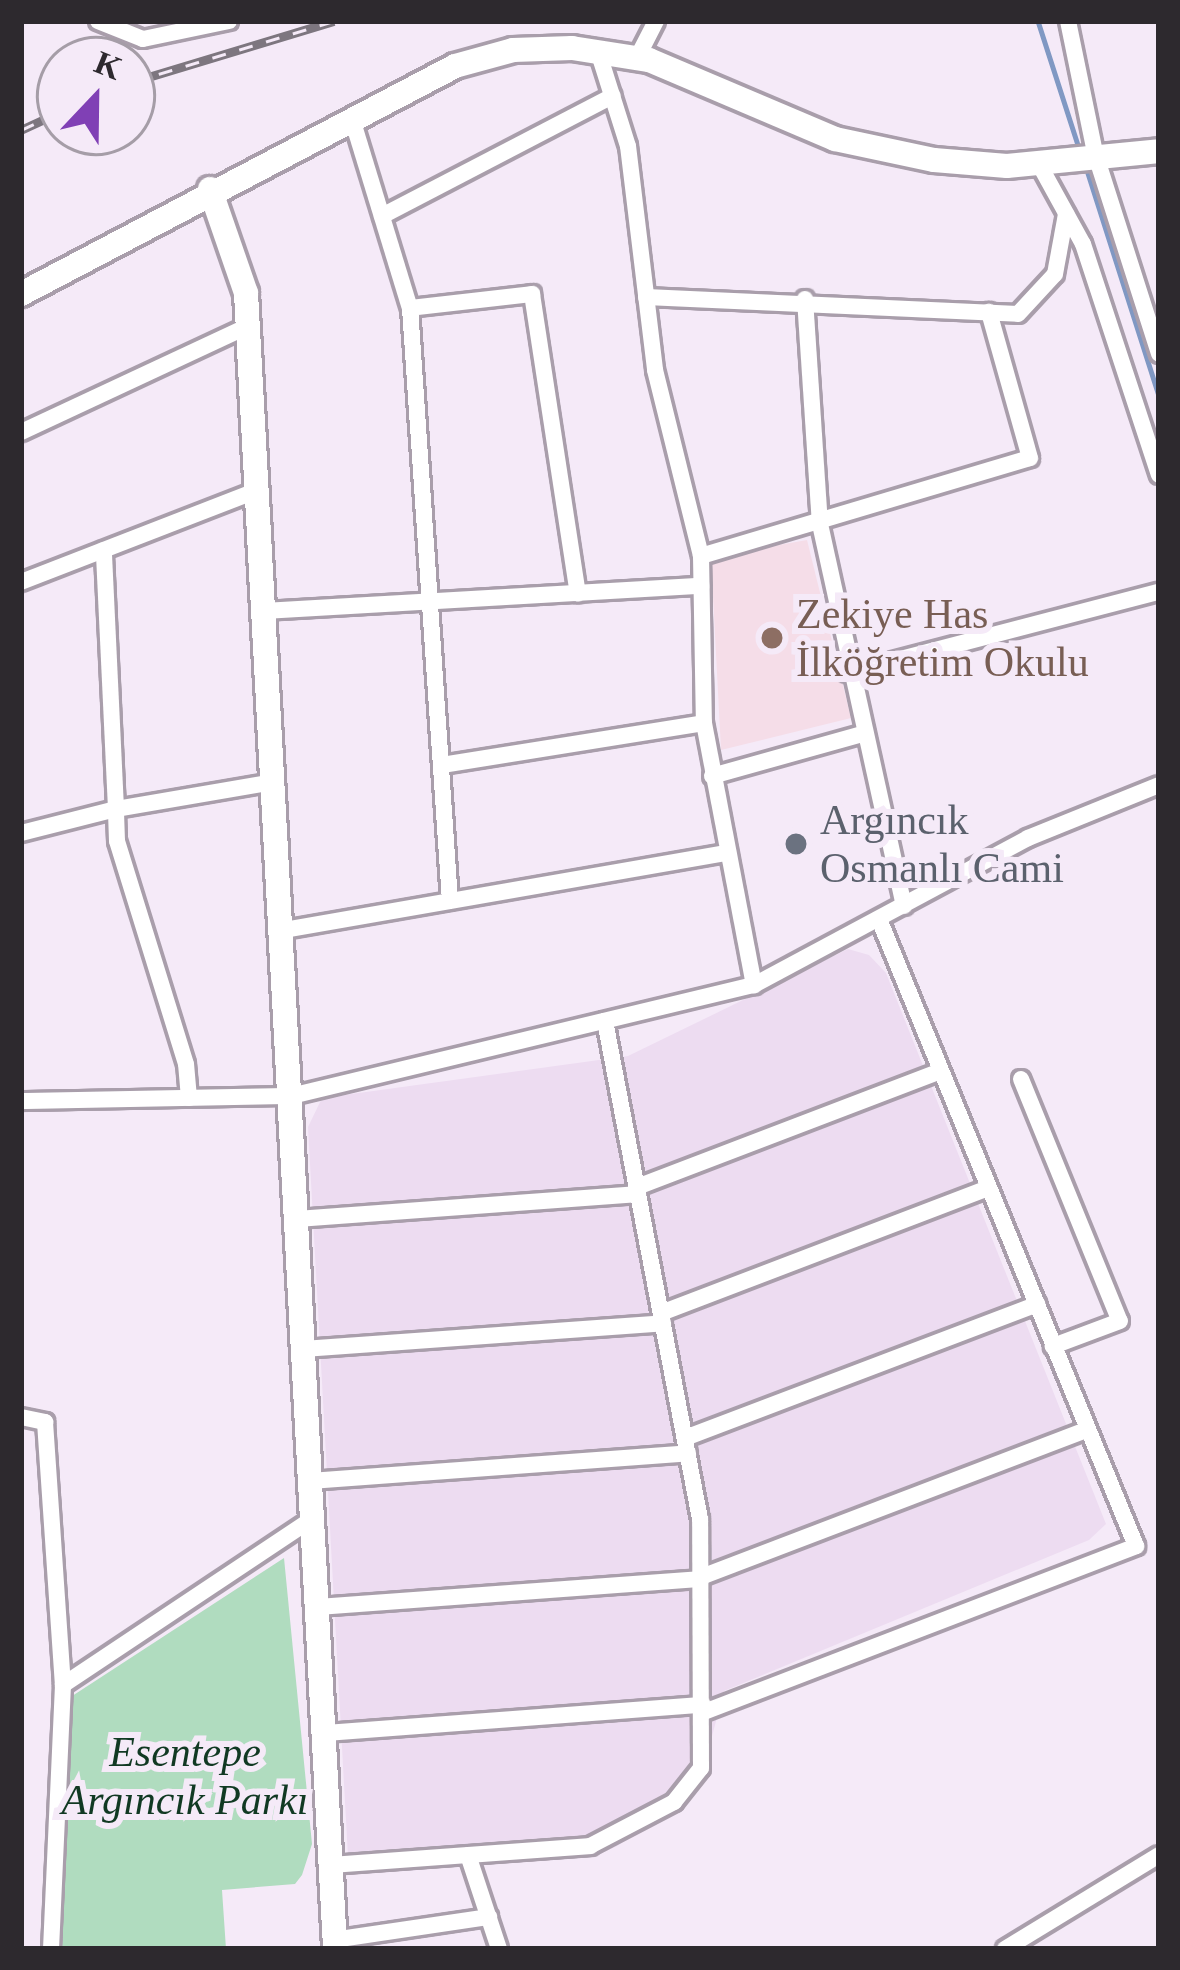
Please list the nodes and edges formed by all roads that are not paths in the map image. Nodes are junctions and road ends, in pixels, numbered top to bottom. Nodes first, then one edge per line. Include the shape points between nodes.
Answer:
1 (98, 21) edge
2 (229, 21) edge
3 (656, 21) edge
4 (1068, 21) edge
5 (598, 51) junction
6 (637, 58) junction
7 (613, 96) junction
8 (353, 122) junction
9 (1159, 151) edge
10 (1092, 154) junction
11 (1048, 163) junction
12 (210, 189) junction
13 (1066, 214) junction
14 (382, 216) junction
15 (21, 294) edge
16 (646, 297) junction
17 (805, 298) junction
18 (410, 308) junction
19 (989, 312) junction
20 (248, 326) junction
21 (1159, 354) edge
22 (21, 432) edge
23 (1159, 476) edge
24 (256, 490) junction
25 (820, 524) junction
26 (104, 550) junction
27 (701, 556) junction
28 (21, 582) edge
29 (701, 586) junction
30 (1159, 592) edge
31 (578, 593) junction
32 (431, 602) junction
33 (263, 611) junction
34 (847, 673) junction
35 (704, 723) junction
36 (862, 734) junction
37 (442, 765) junction
38 (712, 776) junction
39 (274, 782) junction
40 (1159, 785) edge
41 (116, 809) junction
42 (21, 832) edge
43 (724, 853) junction
44 (450, 901) junction
45 (904, 906) junction
46 (879, 919) junction
47 (284, 930) junction
48 (754, 985) junction
49 (605, 1021) junction
50 (941, 1071) junction
51 (1022, 1078) dead end
52 (291, 1096) junction
53 (189, 1098) junction
54 (21, 1101) edge
55 (989, 1188) junction
56 (638, 1191) junction
57 (298, 1219) junction
58 (1037, 1304) junction
59 (662, 1318) junction
60 (1053, 1346) junction
61 (304, 1349) junction
62 (21, 1417) edge
63 (1088, 1429) junction
64 (686, 1446) junction
65 (311, 1481) junction
66 (313, 1518) junction
67 (701, 1578) junction
68 (319, 1607) junction
69 (63, 1685) junction
70 (704, 1709) junction
71 (327, 1733) junction
72 (468, 1855) junction
73 (1159, 1855) edge
74 (332, 1865) junction
75 (489, 1917) junction
76 (334, 1945) edge
77 (51, 1949) edge
78 (499, 1949) edge
79 (1006, 1949) edge

1 - 2 street via 143,39
3 - 6 street
4 - 10 street
5 - 6 street
5 - 7 street
5 - 8 street via 532,48 473,58
6 - 11 street via 860,146 958,163
7 - 14 street
7 - 16 street via 628,146
8 - 12 street
8 - 14 street
9 - 10 street
10 - 11 street
10 - 21 street
11 - 13 street
12 - 15 street
12 - 20 street via 240,266
13 - 19 street via 1061,259 1047,287 1018,314
13 - 23 street
14 - 18 street
16 - 17 street
16 - 27 street
17 - 19 street
17 - 25 street
18 - 31 street via 532,294
18 - 32 street
19 - 25 street via 1030,458
20 - 22 street
20 - 24 street
24 - 26 street
24 - 33 street
25 - 27 street
25 - 34 street
26 - 28 street
26 - 41 street
27 - 29 street
29 - 31 street
29 - 35 street
30 - 34 street
31 - 32 street
32 - 33 street
32 - 37 street
33 - 39 street
34 - 36 street
35 - 37 street
35 - 38 street
36 - 38 street
36 - 45 street
37 - 44 street
38 - 43 street
39 - 41 street
39 - 47 street
40 - 45 street via 1059,823
41 - 42 street
41 - 53 street via 117,841 186,1064
43 - 44 street
43 - 48 street
44 - 47 street
45 - 46 street
46 - 48 street
46 - 50 street
47 - 52 street
48 - 49 street
49 - 52 street
49 - 56 street
50 - 55 street
50 - 56 street
51 - 60 street via 1120,1321
52 - 53 street
52 - 57 street
53 - 54 street
55 - 58 street
55 - 59 street
56 - 57 street
56 - 59 street
57 - 61 street
58 - 60 street
58 - 64 street
59 - 61 street
59 - 64 street
60 - 63 street
61 - 65 street
62 - 69 street via 45,1422
63 - 67 street
63 - 70 street via 1136,1546
64 - 65 street
64 - 67 street
65 - 66 street
66 - 68 street
66 - 69 street
67 - 68 street
67 - 70 street
68 - 71 street
69 - 77 street
70 - 71 street
70 - 72 street via 701,1768 674,1802 590,1846
71 - 74 street
72 - 74 street
72 - 75 street
73 - 79 street
74 - 76 street
75 - 76 street
75 - 78 street

